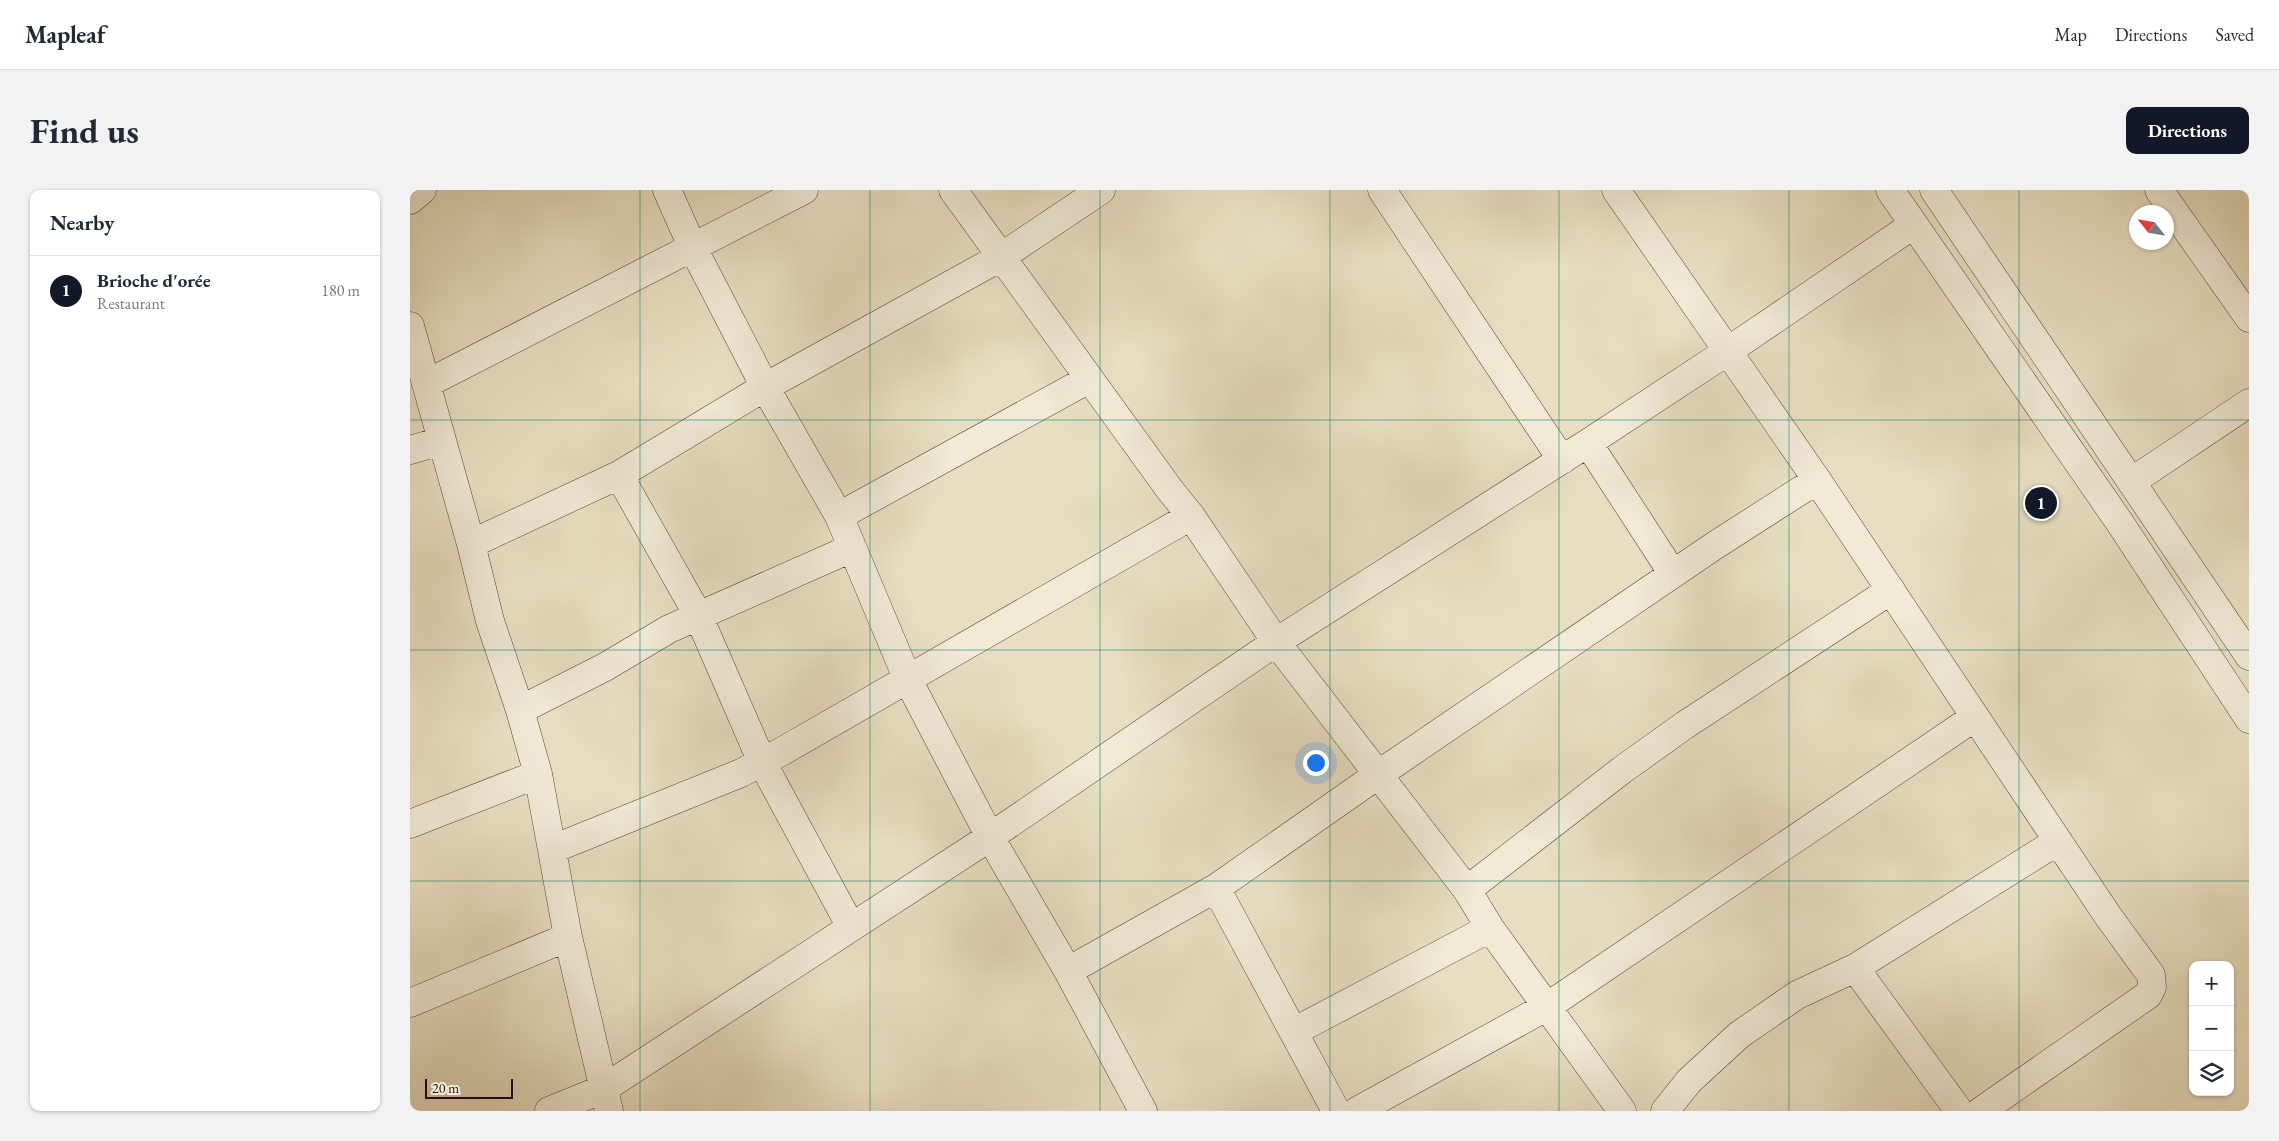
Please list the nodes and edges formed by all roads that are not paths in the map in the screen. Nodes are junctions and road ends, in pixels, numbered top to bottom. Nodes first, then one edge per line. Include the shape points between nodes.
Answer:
1 (422, 190) edge
2 (668, 190) edge
3 (804, 190) edge
4 (953, 190) edge
5 (1101, 190) edge
6 (1382, 190) edge
7 (1616, 190) edge
8 (1890, 190) edge
9 (2159, 190) edge
10 (1942, 193) edge
11 (410, 200) edge
12 (1913, 225) junction
13 (692, 246) junction
14 (1001, 257) junction
15 (2249, 318) edge
16 (410, 326) edge
17 (1728, 351) junction
18 (1089, 379) junction
19 (426, 384) junction
20 (765, 387) junction
21 (2249, 403) edge
22 (441, 441) junction
23 (1588, 443) junction
24 (410, 450) edge
25 (1562, 460) junction
26 (620, 475) junction
27 (1817, 480) junction
28 (2130, 482) junction
29 (839, 516) junction
30 (1191, 516) junction
31 (471, 544) junction
32 (852, 548) junction
33 (1673, 574) junction
34 (1891, 590) junction
35 (698, 615) junction
36 (1276, 642) junction
37 (2249, 656) edge
38 (908, 680) junction
39 (520, 710) junction
40 (1975, 717) junction
41 (2249, 718) edge
42 (762, 762) junction
43 (538, 774) junction
44 (1379, 774) junction
45 (410, 824) edge
46 (990, 837) junction
47 (2058, 841) junction
48 (553, 849) junction
49 (1216, 888) junction
50 (1467, 890) junction
51 (851, 927) junction
52 (1490, 928) junction
53 (568, 937) junction
54 (1855, 968) junction
55 (1068, 971) junction
56 (410, 1003) edge
57 (1548, 1006) junction
58 (1295, 1031) junction
59 (606, 1100) edge
60 (549, 1111) edge
61 (1143, 1111) edge
62 (1336, 1111) edge
63 (1357, 1111) edge
64 (1622, 1111) edge
65 (1665, 1111) edge
66 (1959, 1111) edge
67 (1981, 1111) edge

1 - 11 street
2 - 13 street
3 - 13 street
4 - 14 street
5 - 14 street
6 - 25 street
7 - 17 street
8 - 12 street
9 - 15 street
10 - 28 street
12 - 17 street
12 - 41 street via 2114,515
13 - 19 street
13 - 20 street
14 - 18 street
14 - 20 street
16 - 19 street
17 - 23 street
17 - 27 street
18 - 29 street
18 - 30 street
19 - 22 street
20 - 26 street
20 - 29 street
21 - 28 street
22 - 24 street
22 - 31 street
23 - 25 street
23 - 33 street
25 - 36 street
26 - 31 street
26 - 35 street
27 - 33 street
27 - 34 street
28 - 37 street
29 - 32 street
30 - 36 street
30 - 38 street
31 - 39 street via 490,622
32 - 35 street
32 - 38 street
33 - 44 street
34 - 40 street
34 - 50 street via 1677,730
35 - 39 street
35 - 42 street
36 - 44 street
36 - 46 street
38 - 42 street
38 - 46 street
39 - 43 street
40 - 47 street
40 - 57 street
42 - 48 street
42 - 51 street
43 - 45 street
43 - 48 street
44 - 49 street
44 - 50 street
46 - 51 street
46 - 55 street
47 - 54 street
47 - 67 street via 2151,975 2152,987 2148,995
48 - 53 street
49 - 55 street
49 - 58 street
50 - 52 street
51 - 59 street
52 - 57 street
52 - 58 street
53 - 56 street
53 - 59 street
54 - 65 street via 1796,995 1739,1035 1689,1081
54 - 66 street
55 - 61 street
57 - 63 street
57 - 64 street
58 - 62 street
59 - 60 street

